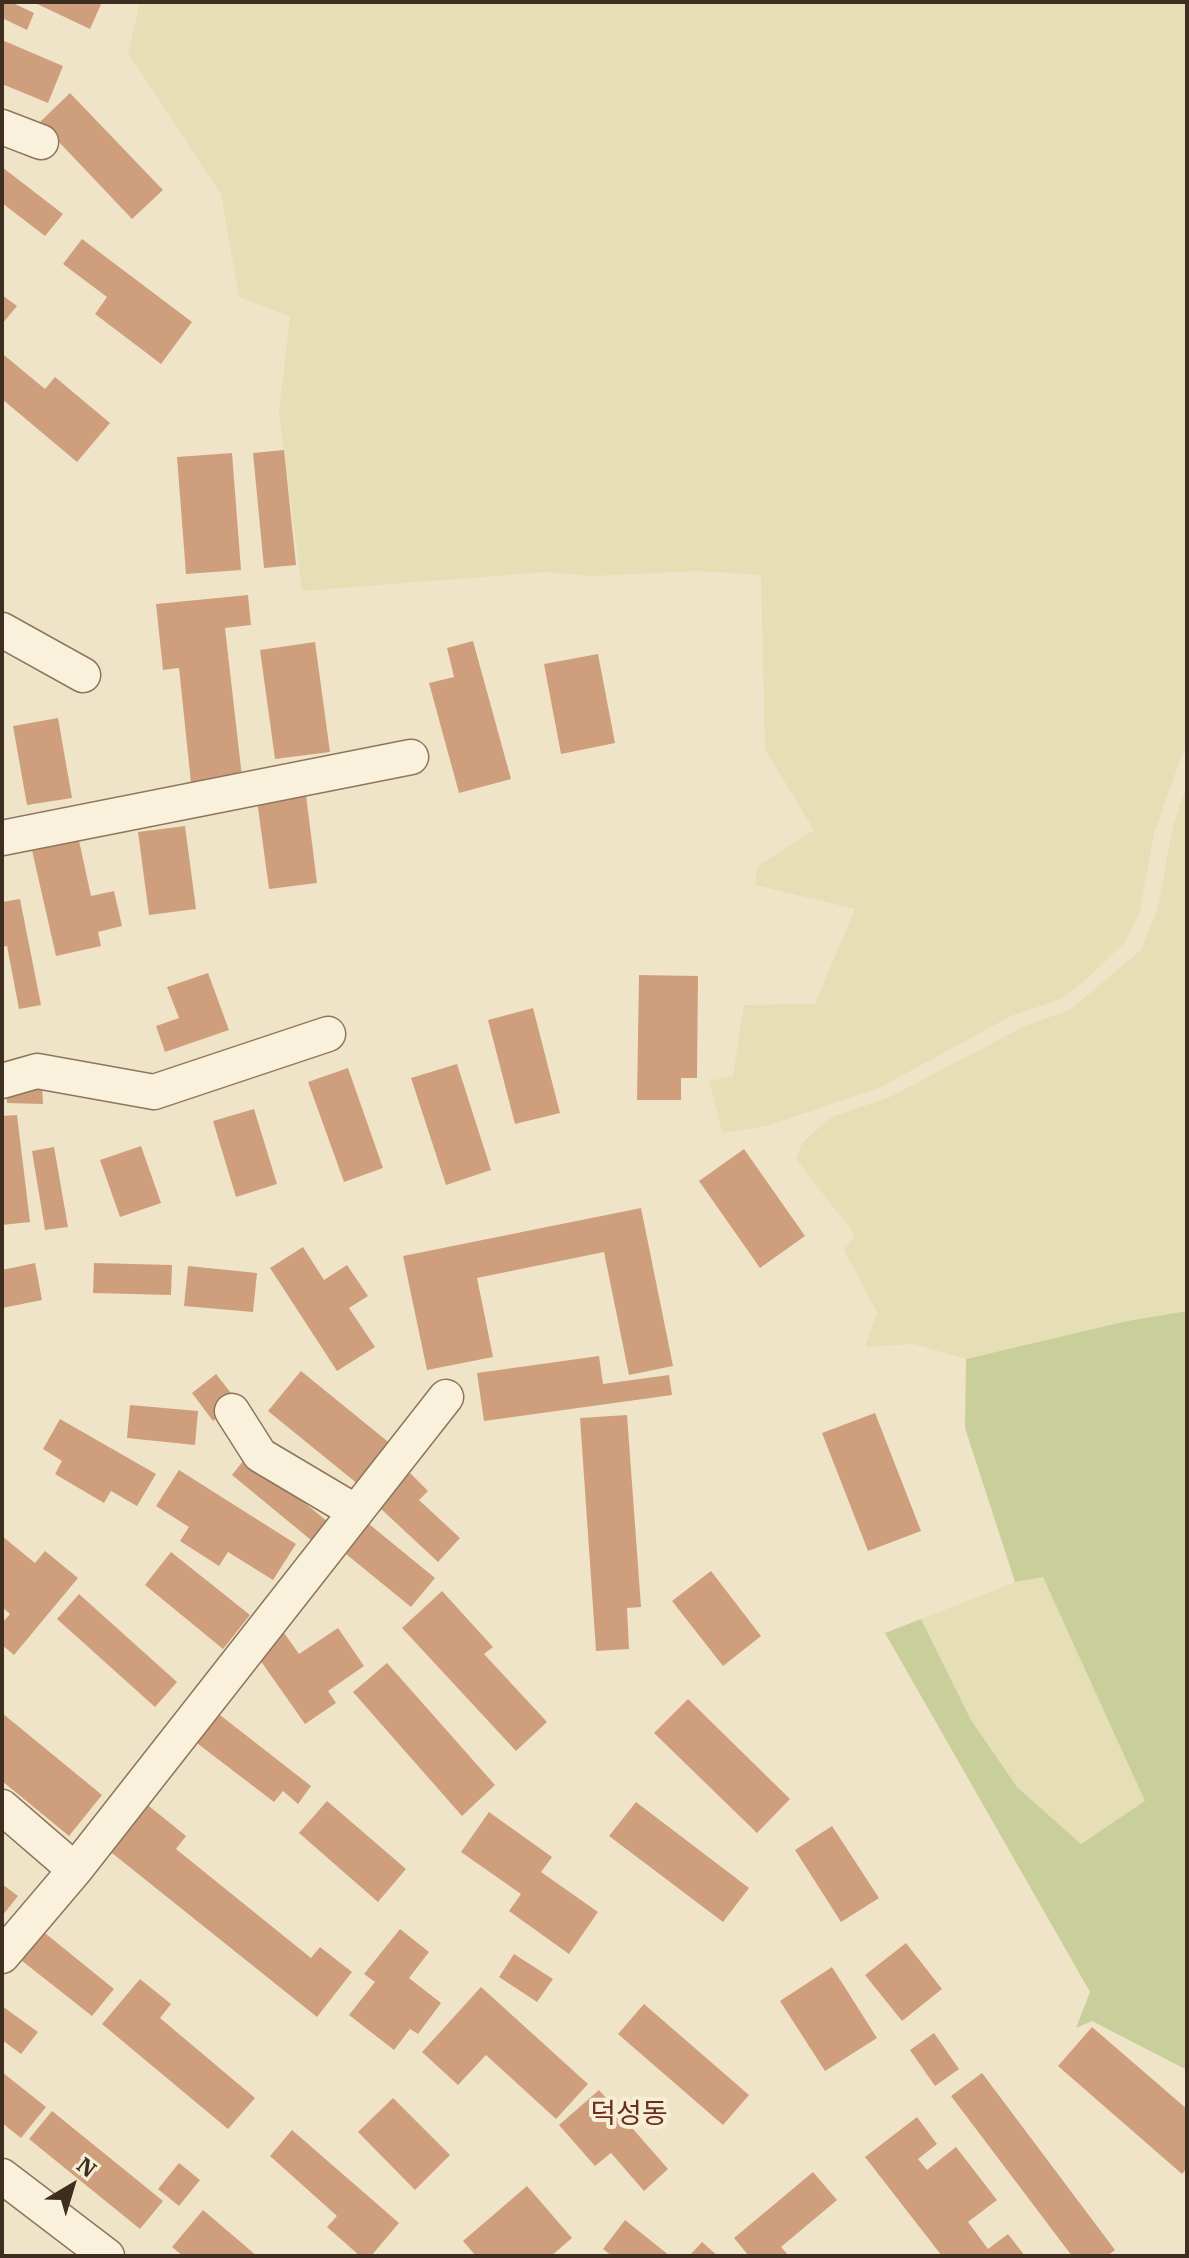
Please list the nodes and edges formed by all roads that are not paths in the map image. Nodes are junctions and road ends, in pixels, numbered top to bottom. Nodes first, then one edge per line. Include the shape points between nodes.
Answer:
1 (2, 127) edge
2 (41, 142) dead end
3 (2, 630) edge
4 (83, 675) dead end
5 (411, 757) dead end
6 (2, 838) edge
7 (328, 1034) dead end
8 (2, 1081) edge
9 (446, 1397) dead end
10 (232, 1411) dead end
11 (356, 1512) junction
12 (2, 1807) edge
13 (75, 1870) junction
14 (2, 1956) edge
15 (2, 2176) edge
16 (107, 2256) edge

1 - 2 street
3 - 4 street
5 - 6 street
7 - 8 street via 154,1092 37,1071
9 - 11 street
10 - 11 street via 260,1455
11 - 13 street
12 - 13 street
13 - 14 street
15 - 16 street

